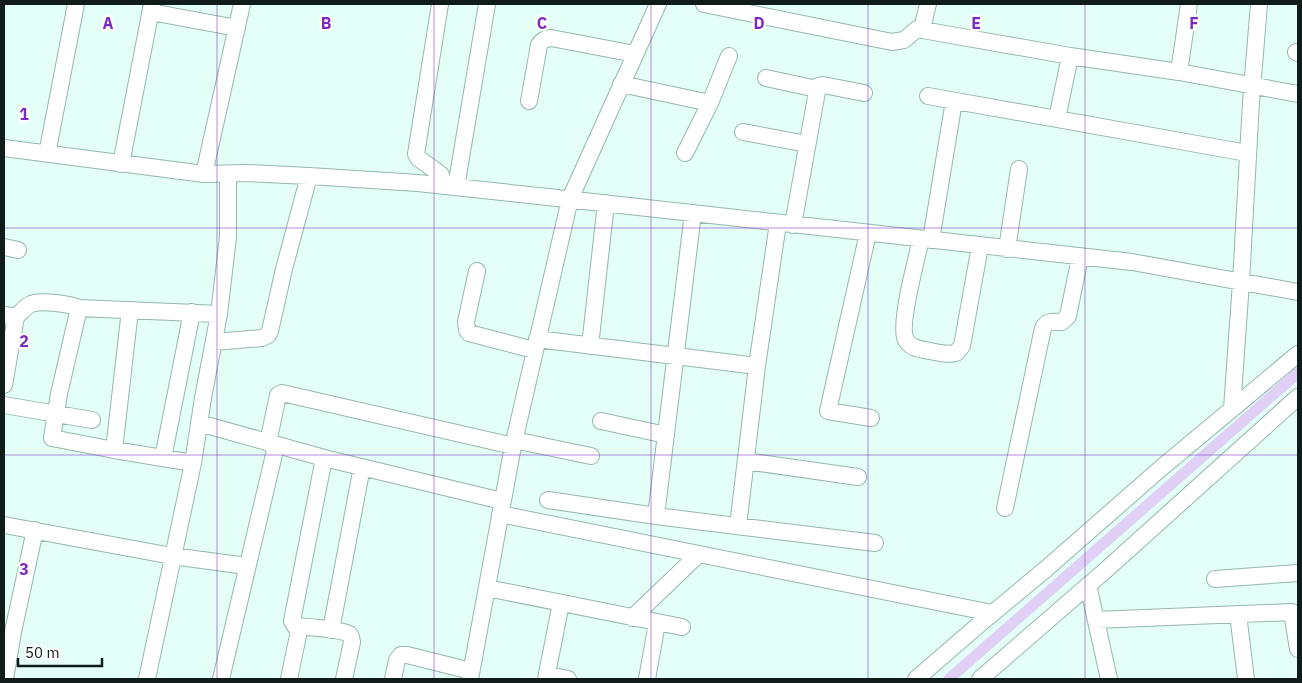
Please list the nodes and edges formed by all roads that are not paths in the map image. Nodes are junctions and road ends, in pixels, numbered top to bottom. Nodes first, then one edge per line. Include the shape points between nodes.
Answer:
1 (76, 4) edge
2 (242, 4) edge
3 (440, 4) edge
4 (487, 4) edge
5 (658, 4) edge
6 (704, 4) edge
7 (928, 4) edge
8 (1190, 4) edge
9 (1254, 5) edge
10 (151, 8) edge
11 (236, 28) junction
12 (922, 29) junction
13 (635, 54) junction
14 (729, 56) dead end
15 (1070, 56) junction
16 (1179, 72) junction
17 (766, 78) dead end
18 (621, 84) junction
19 (1252, 85) junction
20 (817, 89) junction
21 (864, 92) dead end
22 (1298, 94) edge
23 (928, 96) dead end
24 (954, 100) junction
25 (529, 101) dead end
26 (710, 103) junction
27 (1057, 119) junction
28 (743, 132) dead end
29 (807, 144) junction
30 (4, 148) edge
31 (685, 153) dead end
32 (1248, 153) junction
33 (47, 154) junction
34 (121, 164) junction
35 (1018, 169) dead end
36 (204, 174) junction
37 (228, 175) junction
38 (309, 176) junction
39 (450, 186) junction
40 (570, 199) junction
41 (606, 203) junction
42 (693, 213) junction
43 (786, 224) junction
44 (868, 233) junction
45 (926, 240) junction
46 (980, 246) junction
47 (1007, 249) junction
48 (1080, 257) junction
49 (477, 271) dead end
50 (1241, 282) junction
51 (1298, 289) edge
52 (79, 308) junction
53 (130, 310) junction
54 (192, 312) junction
55 (219, 314) junction
56 (10, 316) edge
57 (214, 342) junction
58 (535, 345) junction
59 (590, 346) junction
60 (1298, 354) edge
61 (675, 356) junction
62 (757, 366) junction
63 (4, 385) edge
64 (1298, 397) edge
65 (4, 405) edge
66 (1232, 409) junction
67 (56, 415) junction
68 (871, 418) dead end
69 (92, 420) dead end
70 (601, 421) dead end
71 (199, 423) junction
72 (666, 435) junction
73 (514, 443) junction
74 (272, 444) junction
75 (114, 450) junction
76 (591, 456) dead end
77 (163, 458) junction
78 (324, 458) junction
79 (746, 461) junction
80 (193, 463) junction
81 (362, 466) junction
82 (858, 477) dead end
83 (548, 500) dead end
84 (501, 508) junction
85 (1005, 508) dead end
86 (656, 516) junction
87 (4, 525) edge
88 (738, 526) junction
89 (35, 530) junction
90 (875, 543) dead end
91 (699, 554) junction
92 (172, 556) junction
93 (248, 566) junction
94 (1298, 573) edge
95 (1215, 580) dead end
96 (1088, 585) junction
97 (487, 588) junction
98 (562, 603) junction
99 (992, 613) junction
100 (1238, 614) junction
101 (632, 618) junction
102 (1096, 620) junction
103 (657, 623) junction
104 (300, 626) junction
105 (682, 627) dead end
106 (331, 630) junction
107 (8, 631) edge
108 (1298, 648) edge
109 (997, 672) edge
110 (470, 675) edge
111 (547, 677) edge
112 (4, 679) edge
113 (147, 679) edge
114 (222, 679) edge
115 (289, 679) edge
116 (344, 679) edge
117 (393, 679) edge
118 (568, 679) edge
119 (647, 679) edge
120 (916, 679) edge
121 (980, 679) edge
122 (1109, 679) edge
123 (1246, 679) edge

1 - 33 street
2 - 11 street
3 - 39 street via 416,154
4 - 39 street
5 - 13 street
6 - 12 street via 892,42 904,40 913,30
7 - 12 street
8 - 16 street
9 - 19 street
10 - 11 street
10 - 34 street
11 - 36 street
12 - 15 street
13 - 18 street
13 - 25 street via 545,39 539,45
14 - 26 street
15 - 16 street
15 - 27 street
16 - 19 street
17 - 20 street
18 - 26 street
18 - 40 street
19 - 22 street
19 - 32 street
20 - 21 street via 823,85
20 - 29 street
23 - 24 street
24 - 27 street
24 - 45 street
26 - 31 street
27 - 32 street
28 - 29 street
29 - 43 street
30 - 33 street
32 - 50 street
33 - 34 street
34 - 36 street
35 - 47 street
36 - 37 street
37 - 38 street
37 - 55 street via 228,237
38 - 39 street
38 - 57 street via 270,331 262,338
39 - 40 street
40 - 41 street
40 - 58 street
41 - 42 street
41 - 59 street
42 - 43 street
42 - 61 street
43 - 44 street
43 - 62 street
44 - 45 street
44 - 68 street via 828,411
45 - 46 street
45 - 46 street via 904,320 904,334 915,348 943,353 956,353 962,346
46 - 47 street
47 - 48 street
48 - 50 street via 1132,262
48 - 85 street via 1068,316 1062,322 1050,322 1043,328
49 - 58 street via 466,322 469,333
50 - 51 street
50 - 66 street
52 - 53 street
52 - 56 street via 29,304
52 - 67 street
53 - 54 street
53 - 75 street
54 - 55 street
54 - 77 street
55 - 57 street
56 - 63 street
57 - 71 street
58 - 59 street
58 - 73 street
59 - 61 street
60 - 66 street
61 - 62 street
61 - 72 street
62 - 79 street
64 - 96 street
65 - 67 street
66 - 99 street
67 - 69 street
67 - 75 street via 52,438
70 - 72 street
71 - 74 street
71 - 80 street
72 - 86 street
73 - 74 street via 282,393 278,395
73 - 76 street
73 - 84 street
74 - 78 street
74 - 93 street
75 - 77 street
77 - 80 street
78 - 81 street
78 - 104 street via 292,621
79 - 82 street
79 - 88 street
80 - 92 street
81 - 84 street
81 - 106 street
83 - 86 street
84 - 91 street
84 - 97 street
86 - 88 street
87 - 89 street
88 - 90 street
89 - 92 street
89 - 107 street
91 - 99 street
91 - 101 street
92 - 93 street
92 - 113 street
93 - 114 street
94 - 95 street
96 - 102 street
96 - 109 street
97 - 98 street
97 - 110 street
98 - 101 street
98 - 111 street
99 - 120 street
100 - 102 street
100 - 108 street via 1292,612
100 - 123 street
101 - 103 street
102 - 122 street
103 - 105 street
103 - 119 street
104 - 106 street
104 - 115 street
106 - 116 street via 348,634 352,639
107 - 112 street
109 - 121 street
110 - 117 street via 401,655
111 - 118 street

